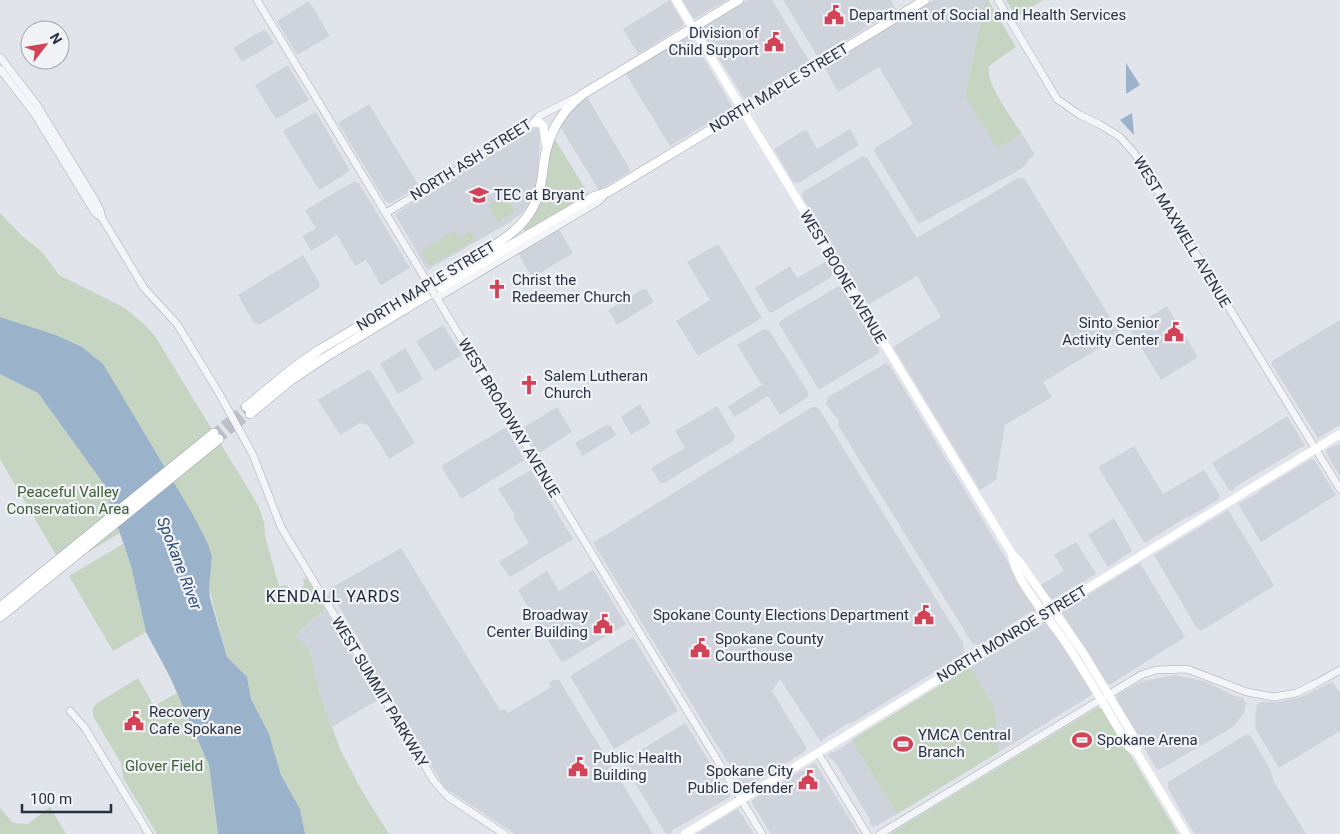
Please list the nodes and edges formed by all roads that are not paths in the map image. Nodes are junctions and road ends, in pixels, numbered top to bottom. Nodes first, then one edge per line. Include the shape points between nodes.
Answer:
1 (257, 0) edge
2 (676, 0) edge
3 (739, 0) edge
4 (925, 0) edge
5 (998, 0) edge
6 (693, 28) junction
7 (0, 57) edge
8 (0, 69) edge
9 (583, 94) junction
10 (743, 110) junction
11 (535, 123) junction
12 (554, 128) joint
13 (547, 148) junction
14 (608, 192) junction
15 (386, 213) junction
16 (102, 218) junction
17 (436, 296) junction
18 (1340, 434) edge
19 (1315, 449) junction
20 (1340, 489) edge
21 (1012, 554) junction
22 (0, 607) edge
23 (1054, 609) junction
24 (1045, 614) junction
25 (0, 617) edge
26 (1340, 670) edge
27 (1108, 694) junction
28 (1100, 698) junction
29 (70, 710) dead end
30 (1137, 752) junction
31 (818, 753) junction
32 (741, 800) junction
33 (149, 834) edge
34 (504, 834) edge
35 (685, 834) edge
36 (762, 834) edge
37 (867, 834) edge
38 (880, 834) edge
39 (1186, 834) edge

1 - 15 street, WEST BROADWAY AVENUE
2 - 6 main road, WEST BOONE AVENUE
3 - 6 main road, NORTH ASH STREET
4 - 10 main road, NORTH MAPLE STREET
5 - 19 street, WEST MAXWELL AVENUE via 1057,99 1120,137 1135,154
6 - 9 main road, NORTH ASH STREET
6 - 10 main road, WEST BOONE AVENUE
7 - 16 street, WEST SUMMIT PARKWAY via 42,112 95,200
8 - 16 street, WEST SUMMIT PARKWAY via 34,113 95,213
9 - 11 street, NORTH ASH STREET via 539,116
9 - 12 main road, NORTH ASH STREET via 564,111
10 - 14 main road, NORTH MAPLE STREET
10 - 21 main road, WEST BOONE AVENUE
11 - 13 main road via 543,126
11 - 15 street, NORTH ASH STREET
12 - 13 main road, NORTH MAPLE STREET
13 - 14 main road, NORTH MAPLE STREET via 537,199 514,232 314,354 284,375 248,410 324,358 526,236 595,196
14 - 17 street, NORTH MAPLE STREET via 599,201
15 - 17 street, WEST BROADWAY AVENUE, bridge
16 - 34 street, WEST SUMMIT PARKWAY via 147,293 182,331 229,409 258,466 281,526 434,781 447,796
17 - 32 street, WEST BROADWAY AVENUE
18 - 19 main road, NORTH MONROE STREET
19 - 20 street, WEST MAXWELL AVENUE
19 - 23 main road, NORTH MONROE STREET
21 - 23 main road, WEST BOONE AVENUE
21 - 24 main road, WEST BOONE AVENUE via 1013,563
22 - 25 main road via 213,439
23 - 24 main road, NORTH MONROE STREET
23 - 27 main road, WEST BOONE AVENUE
24 - 28 main road, WEST BOONE AVENUE
24 - 31 main road, NORTH MONROE STREET
26 - 27 street via 1296,692 1274,697 1247,692 1181,668 1140,675
27 - 28 street
27 - 30 main road, WEST BOONE AVENUE via 1137,742
28 - 30 main road, WEST BOONE AVENUE via 1129,747
28 - 38 street
29 - 33 street via 85,728
30 - 39 main road, WEST BOONE AVENUE
31 - 32 main road, NORTH MONROE STREET
31 - 37 street
32 - 35 main road, NORTH MONROE STREET
32 - 36 street, WEST BROADWAY AVENUE

